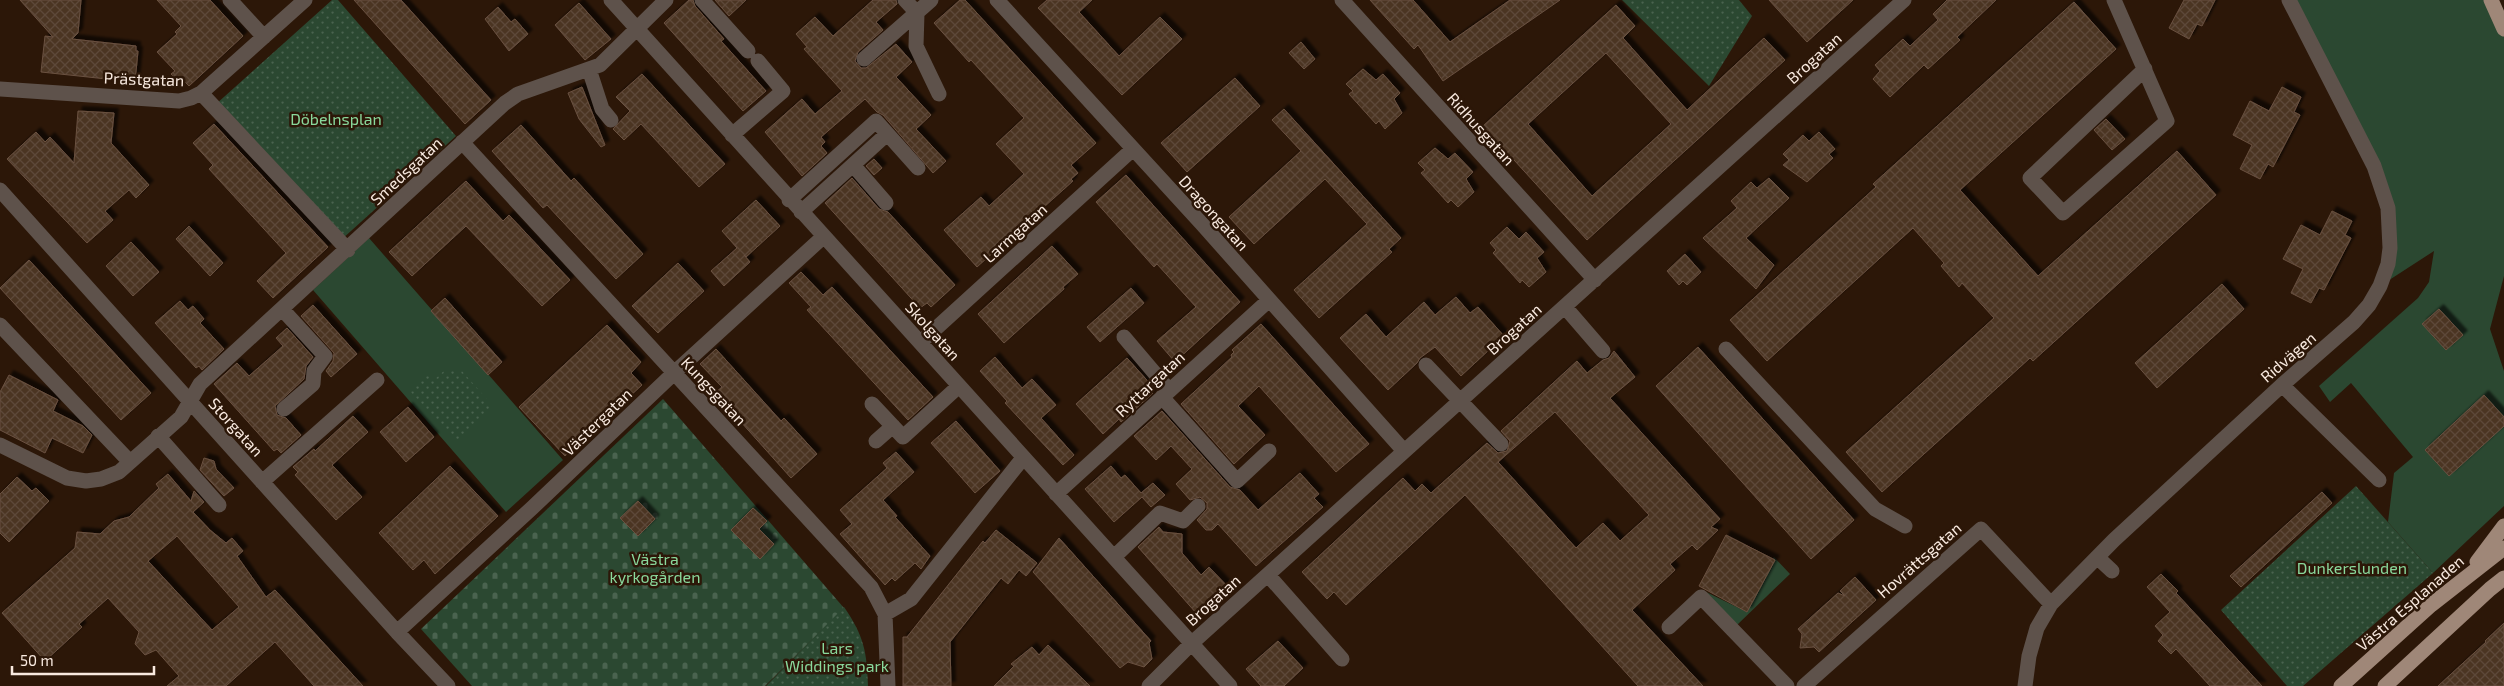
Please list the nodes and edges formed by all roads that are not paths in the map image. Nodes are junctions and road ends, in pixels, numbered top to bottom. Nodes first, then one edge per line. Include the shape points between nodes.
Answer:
1 (230, 0) edge
2 (304, 0) edge
3 (611, 0) edge
4 (666, 0) edge
5 (702, 0) edge
6 (905, 0) edge
7 (931, 0) edge
8 (997, 0) edge
9 (1342, 0) edge
10 (1904, 0) edge
11 (2114, 0) edge
12 (2289, 0) edge
13 (2491, 0) edge
14 (917, 13) junction
15 (636, 28) junction
16 (2504, 29) edge
17 (264, 38) junction
18 (864, 59) dead end
19 (589, 69) junction
20 (2145, 69) junction
21 (0, 89) edge
22 (201, 93) junction
23 (939, 94) dead end
24 (611, 120) dead end
25 (887, 134) junction
26 (732, 135) junction
27 (462, 142) junction
28 (1133, 149) junction
29 (853, 165) junction
30 (918, 168) dead end
31 (0, 190) edge
32 (789, 200) junction
33 (886, 203) dead end
34 (800, 212) junction
35 (823, 237) junction
36 (348, 250) junction
37 (1595, 280) junction
38 (1268, 301) junction
39 (1565, 307) junction
40 (282, 309) junction
41 (0, 325) edge
42 (1124, 337) dead end
43 (921, 342) junction
44 (1726, 349) dead end
45 (1603, 351) dead end
46 (1426, 365) dead end
47 (674, 373) junction
48 (377, 380) dead end
49 (2282, 384) junction
50 (959, 386) junction
51 (1166, 393) junction
52 (189, 400) junction
53 (1461, 400) junction
54 (872, 404) dead end
55 (284, 409) dead end
56 (893, 426) junction
57 (158, 436) junction
58 (876, 441) dead end
59 (1501, 444) dead end
60 (0, 445) edge
61 (1269, 451) dead end
62 (1404, 451) junction
63 (1022, 458) junction
64 (130, 462) junction
65 (2379, 480) dead end
66 (262, 482) junction
67 (1056, 494) junction
68 (219, 505) dead end
69 (1198, 506) dead end
70 (1905, 526) dead end
71 (2504, 526) edge
72 (2504, 548) edge
73 (1114, 557) junction
74 (2098, 558) junction
75 (2112, 571) dead end
76 (1268, 575) junction
77 (2467, 575) junction
78 (2504, 578) edge
79 (2497, 588) edge
80 (2051, 604) junction
81 (885, 614) junction
82 (1669, 627) dead end
83 (397, 632) junction
84 (1192, 643) junction
85 (1342, 660) dead end
86 (448, 686) edge
87 (888, 686) edge
88 (1149, 686) edge
89 (1230, 686) edge
90 (1787, 686) edge
91 (1804, 686) edge
92 (2025, 686) edge
93 (2341, 686) edge
94 (2385, 686) edge

1 - 17 street
2 - 17 street, Prästgatan
3 - 15 street, Skolgatan
4 - 15 street, Smedsgatan
5 - 26 street via 784,91
6 - 14 street
7 - 14 street
8 - 28 street, Dragongatan
9 - 37 street, Ridhusgatan
10 - 37 street, Brogatan
11 - 20 street
12 - 49 street, Ridvägen via 2374,166 2388,208 2390,248 2380,286 2369,305 2354,322
13 - 16 main road
14 - 18 street
14 - 23 street via 916,46
15 - 19 street, Smedsgatan via 600,66
15 - 26 street, Skolgatan
17 - 22 street, Prästgatan
19 - 24 street via 602,109
19 - 27 street, Smedsgatan via 518,94
20 - 20 street via 2030,178 2062,213 2167,121
21 - 22 street, Prästgatan via 179,101
22 - 36 street
25 - 29 street
25 - 30 street
25 - 32 street via 876,121
26 - 32 street, Skolgatan
27 - 36 street, Smedsgatan
27 - 47 street, Kungsgatan
28 - 38 street, Dragongatan
28 - 43 street, Larmgatan
29 - 33 street
29 - 34 street
31 - 52 street, Storgatan
32 - 34 street, Skolgatan
34 - 35 street, Skolgatan
35 - 43 street, Skolgatan
35 - 47 street, Västergatan
36 - 40 street, Smedsgatan
37 - 39 street, Brogatan
38 - 51 street, Ryttargatan
38 - 62 street, Dragongatan
39 - 45 street
39 - 53 street, Brogatan
40 - 52 street, Smedsgatan via 200,384
40 - 55 street via 324,356 314,371 313,384
41 - 64 street
42 - 51 street
43 - 50 street, Skolgatan
44 - 70 street via 1874,508
46 - 53 street
47 - 81 street, Kungsgatan via 871,587
47 - 83 street, Västergatan
48 - 66 street
49 - 65 street
49 - 74 street, Ridvägen
50 - 56 street via 903,437
50 - 63 street, Skolgatan
51 - 61 street via 1237,481
51 - 67 street, Ryttargatan
52 - 57 street, Smedsgatan via 181,417
52 - 66 street, Storgatan
53 - 59 street
53 - 62 street, Brogatan
54 - 56 street
56 - 58 street
57 - 64 street, Smedsgatan
57 - 68 street
60 - 64 street, Smedsgatan via 67,478 80,480 101,479 119,472
62 - 76 street, Brogatan
63 - 67 street, Skolgatan
63 - 81 street via 911,599
66 - 83 street, Storgatan
67 - 73 street, Skolgatan
69 - 73 street via 1183,520 1160,512
71 - 77 main road
72 - 77 main road, Västra Esplanaden
73 - 84 street, Skolgatan
74 - 75 street
74 - 80 street, Ridvägen
76 - 84 street, Brogatan
76 - 85 street
77 - 93 main road, Västra Esplanaden
78 - 79 main road
79 - 94 main road
80 - 91 street, Hovrättsgatan via 1981,529
80 - 92 street, Ridvägen via 2037,628
81 - 87 street, Kungsgatan
82 - 90 street via 1701,597
83 - 86 street, Storgatan
84 - 88 street, Brogatan
84 - 89 street, Skolgatan

